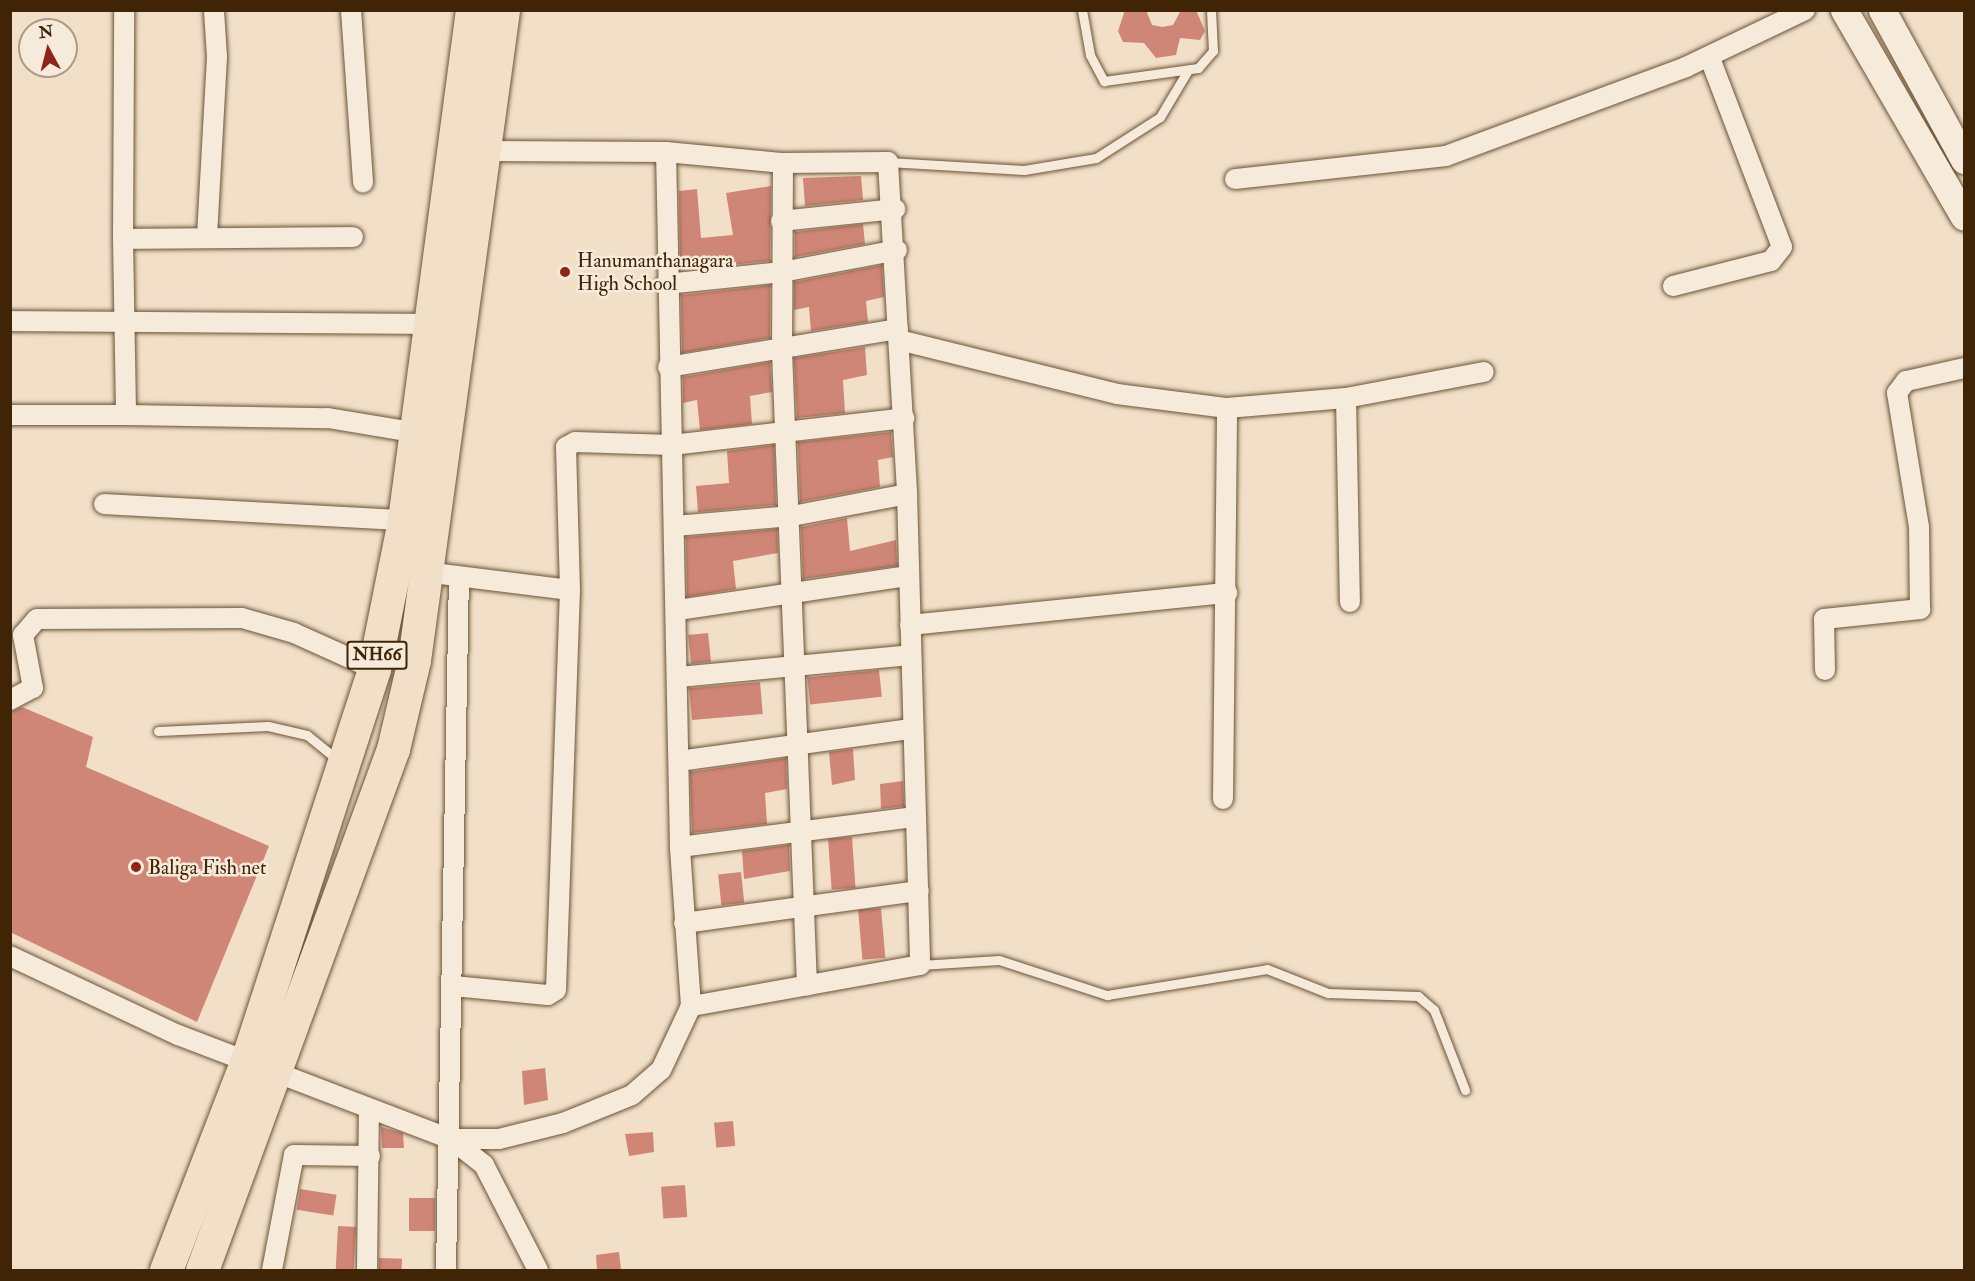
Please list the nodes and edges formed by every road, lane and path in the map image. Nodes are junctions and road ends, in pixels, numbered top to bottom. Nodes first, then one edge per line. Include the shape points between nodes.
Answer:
1 (124, 10) edge
2 (214, 10) edge
3 (351, 10) edge
4 (472, 10) edge
5 (503, 10) edge
6 (1082, 10) edge
7 (1211, 10) edge
8 (1805, 10) edge
9 (1844, 10) edge
10 (1882, 10) edge
11 (1709, 56) junction
12 (1188, 70) junction
13 (485, 151) junction
14 (666, 152) junction
15 (1965, 160) edge
16 (888, 162) junction
17 (783, 164) junction
18 (1235, 179) dead end
19 (363, 183) dead end
20 (895, 209) junction
21 (1965, 217) edge
22 (781, 221) junction
23 (207, 236) junction
24 (353, 237) dead end
25 (123, 239) junction
26 (897, 250) junction
27 (782, 272) junction
28 (666, 284) junction
29 (1673, 286) dead end
30 (10, 321) edge
31 (123, 322) junction
32 (428, 324) junction
33 (899, 335) junction
34 (782, 352) junction
35 (668, 367) junction
36 (1965, 368) edge
37 (1484, 372) dead end
38 (1346, 398) junction
39 (1227, 408) junction
40 (10, 415) edge
41 (126, 415) junction
42 (904, 418) junction
43 (787, 431) junction
44 (413, 432) junction
45 (672, 445) junction
46 (907, 494) junction
47 (104, 504) dead end
48 (792, 516) junction
49 (405, 520) junction
50 (675, 526) junction
51 (425, 572) junction
52 (909, 576) junction
53 (459, 577) junction
54 (570, 590) junction
55 (1227, 593) junction
56 (793, 594) junction
57 (1350, 602) dead end
58 (678, 610) junction
59 (909, 625) junction
60 (910, 655) junction
61 (795, 666) junction
62 (374, 669) junction
63 (1825, 670) dead end
64 (679, 677) junction
65 (10, 700) edge
66 (911, 729) junction
67 (158, 731) dead end
68 (798, 748) junction
69 (679, 761) junction
70 (343, 764) junction
71 (1223, 799) dead end
72 (913, 817) junction
73 (800, 831) junction
74 (680, 847) junction
75 (919, 891) junction
76 (802, 906) junction
77 (684, 924) junction
78 (10, 956) edge
79 (920, 965) junction
80 (453, 986) junction
81 (807, 986) junction
82 (691, 1006) junction
83 (261, 1067) junction
84 (1465, 1090) dead end
85 (369, 1111) junction
86 (451, 1139) junction
87 (370, 1156) junction
88 (166, 1270) edge
89 (202, 1270) edge
90 (272, 1270) edge
91 (367, 1270) edge
92 (446, 1270) edge
93 (538, 1270) edge

1 - 25 street
2 - 23 street via 217,57
3 - 19 street
4 - 32 highway, NH66
5 - 13 highway, NH66
6 - 12 lane via 1090,56 1104,81
7 - 12 lane via 1213,51 1198,68
8 - 11 street
9 - 21 main road
10 - 15 main road
11 - 18 street via 1446,156
11 - 29 street via 1782,247 1771,261
12 - 16 lane via 1160,117 1096,158 1024,170
13 - 14 street
13 - 51 highway, NH66
14 - 17 street
14 - 28 street
16 - 17 street
16 - 20 street
17 - 22 street
20 - 22 street
20 - 26 street
22 - 27 street
23 - 24 street
23 - 25 street
25 - 31 street
26 - 27 street
26 - 33 street
27 - 28 street
27 - 34 street
28 - 35 street
30 - 31 street
31 - 32 street
31 - 41 street
32 - 44 highway, NH66
33 - 34 street
33 - 39 street via 1117,394
33 - 42 street
34 - 35 street
34 - 43 street
35 - 45 street
36 - 63 street via 1906,381 1897,393 1918,527 1920,609 1824,619
37 - 38 street
38 - 39 street
38 - 57 street
39 - 55 street
40 - 41 street
41 - 44 street via 328,417
42 - 43 street
42 - 46 street
43 - 45 street
43 - 48 street
44 - 49 highway, NH66
45 - 50 street
45 - 54 street via 575,442 566,447
46 - 48 street
46 - 52 street
47 - 49 street
48 - 50 street
48 - 56 street
49 - 62 highway, NH66
50 - 58 street
51 - 53 street
51 - 83 highway, NH66 via 414,660 393,749
52 - 56 street
52 - 59 street
53 - 54 street
53 - 80 street
54 - 80 street via 556,990 548,994
55 - 59 street
55 - 71 street
56 - 58 street
56 - 61 street
58 - 64 street
59 - 60 street
60 - 61 street
60 - 66 street
61 - 64 street
61 - 68 street
62 - 65 street via 294,633 242,618 37,619 23,634 33,688
62 - 70 highway, NH66
64 - 69 street
66 - 68 street
66 - 72 street
67 - 70 lane via 268,726 307,735
68 - 69 street
68 - 73 street
69 - 74 street
70 - 83 highway, NH66
72 - 73 street
72 - 75 street
73 - 74 street
73 - 76 street
74 - 77 street
75 - 76 street
75 - 79 street
76 - 77 street
76 - 81 street
77 - 82 street
78 - 83 street via 178,1035
79 - 81 street
79 - 84 lane via 999,960 1073,988 1116,995 1267,969 1328,993 1418,996 1434,1010
80 - 86 street
81 - 82 street
82 - 86 street via 661,1070 632,1095 563,1123 499,1139
83 - 85 street
83 - 88 highway, NH66
83 - 89 highway, NH66
85 - 86 street
85 - 87 street
86 - 92 street
86 - 93 street via 484,1165
87 - 90 street via 294,1155
87 - 91 street

